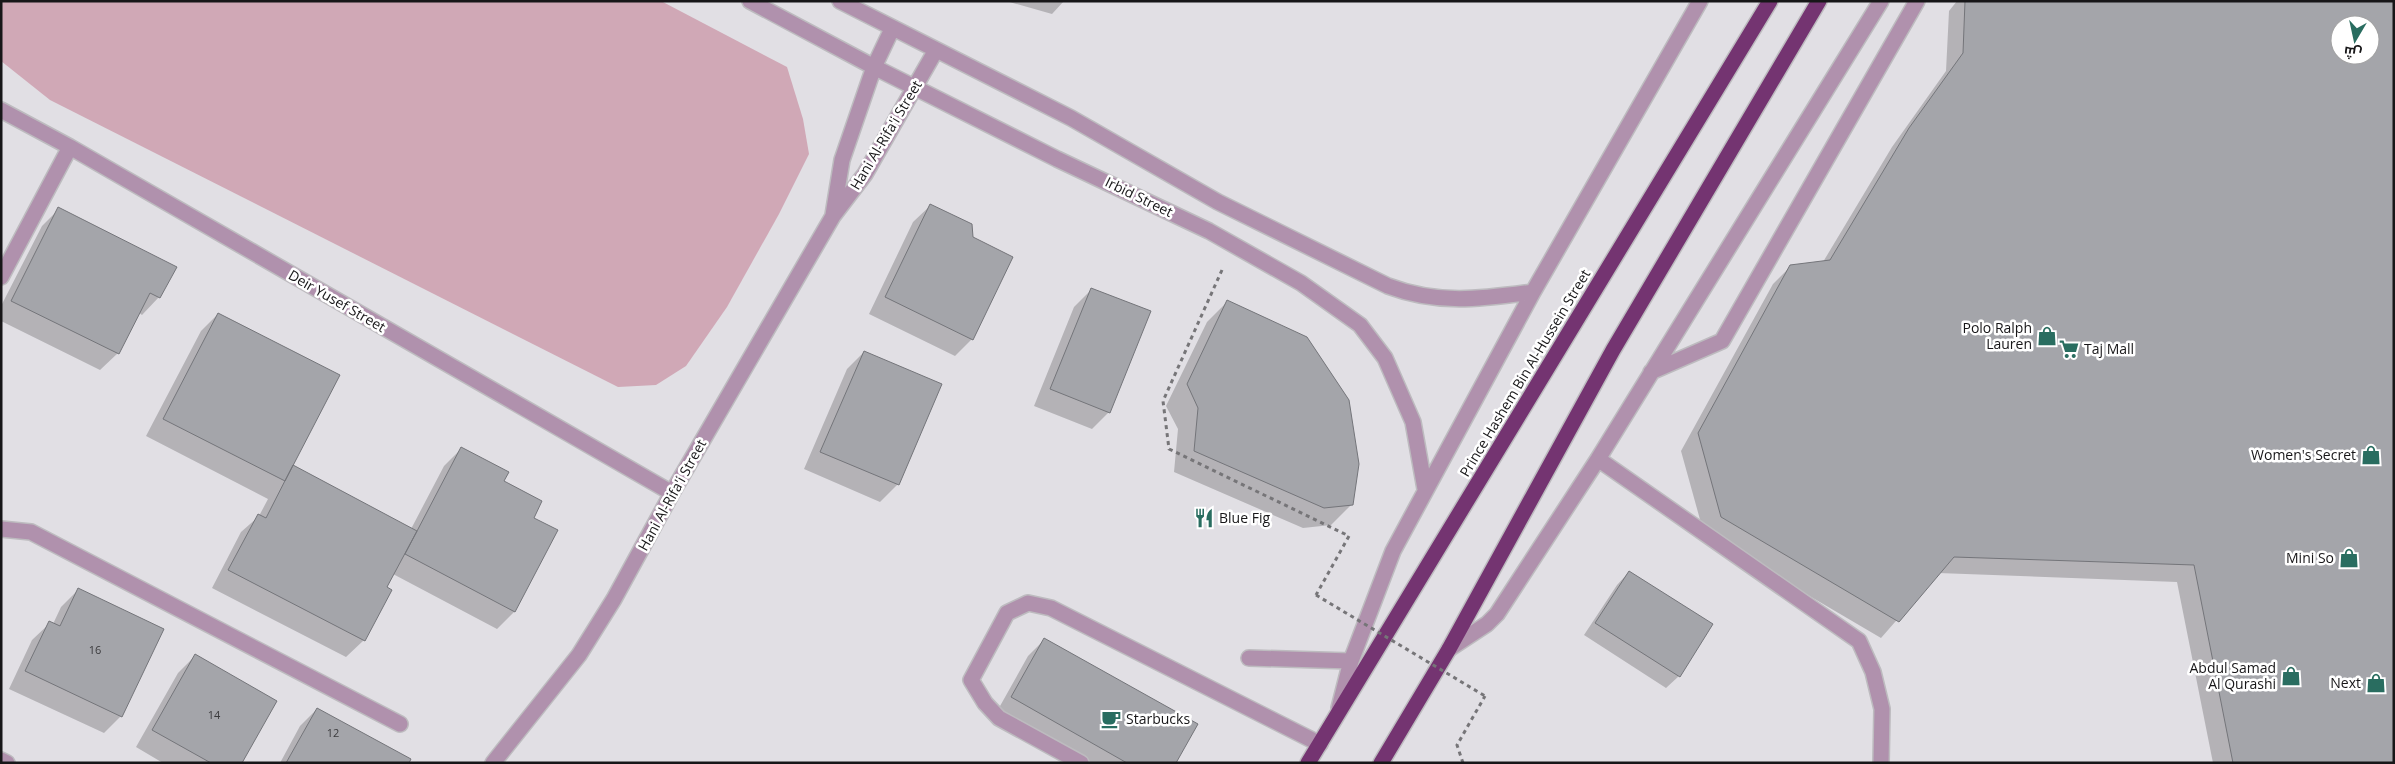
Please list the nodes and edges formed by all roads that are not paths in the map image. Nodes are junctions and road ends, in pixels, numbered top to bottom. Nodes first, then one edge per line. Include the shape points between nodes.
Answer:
1 (750, 1) edge
2 (840, 1) edge
3 (1700, 1) edge
4 (1770, 1) edge
5 (1819, 1) edge
6 (1881, 1) edge
7 (1917, 1) edge
8 (892, 29) junction
9 (936, 50) junction
10 (874, 67) junction
11 (916, 88) junction
12 (1, 110) edge
13 (70, 147) junction
14 (833, 216) junction
15 (1, 277) edge
16 (1533, 292) junction
17 (1651, 372) junction
18 (1598, 459) junction
19 (1425, 489) junction
20 (672, 493) junction
21 (1, 529) edge
22 (1449, 649) junction
23 (1249, 658) dead end
24 (1351, 661) junction
25 (1338, 716) junction
26 (400, 724) dead end
27 (1320, 744) junction
28 (1, 760) edge
29 (7, 763) edge
30 (493, 763) edge
31 (1081, 763) edge
32 (1308, 763) edge
33 (1381, 763) edge
34 (1881, 763) edge

1 - 10 street, Irbid Street
2 - 8 street
3 - 16 street
4 - 25 highway, Prince Hashem Bin Al-Hussein Street
5 - 22 highway via 1613,350
6 - 17 street
7 - 17 street via 1722,342
8 - 9 street
8 - 10 street, Hani Al-Rifa'i Street
9 - 11 street, Hani Al-Rifa'i Street
9 - 16 street via 1071,118 1218,202 1388,286 1436,299 1476,299
10 - 11 street, Irbid Street
10 - 14 street, Hani Al-Rifa'i Street via 842,160
11 - 14 street, Hani Al-Rifa'i Street via 865,174
11 - 19 street, Irbid Street via 1233,245 1301,283 1360,325 1385,358 1413,422
12 - 13 street, Deir Yusef Street
13 - 15 street
13 - 20 street, Deir Yusef Street
14 - 20 street, Hani Al-Rifa'i Street
16 - 19 street
17 - 18 street
18 - 22 street via 1497,614
18 - 34 street via 1859,641 1873,672 1882,709
19 - 24 street via 1393,551
20 - 30 street, Hani Al-Rifa'i Street via 579,655
21 - 26 street via 31,532
22 - 33 highway
23 - 24 street
24 - 25 street
25 - 27 highway, Prince Hashem Bin Al-Hussein Street
27 - 31 street via 1052,608 1028,603 1007,613 971,680 999,718
27 - 32 highway, Prince Hashem Bin Al-Hussein Street
28 - 29 street

